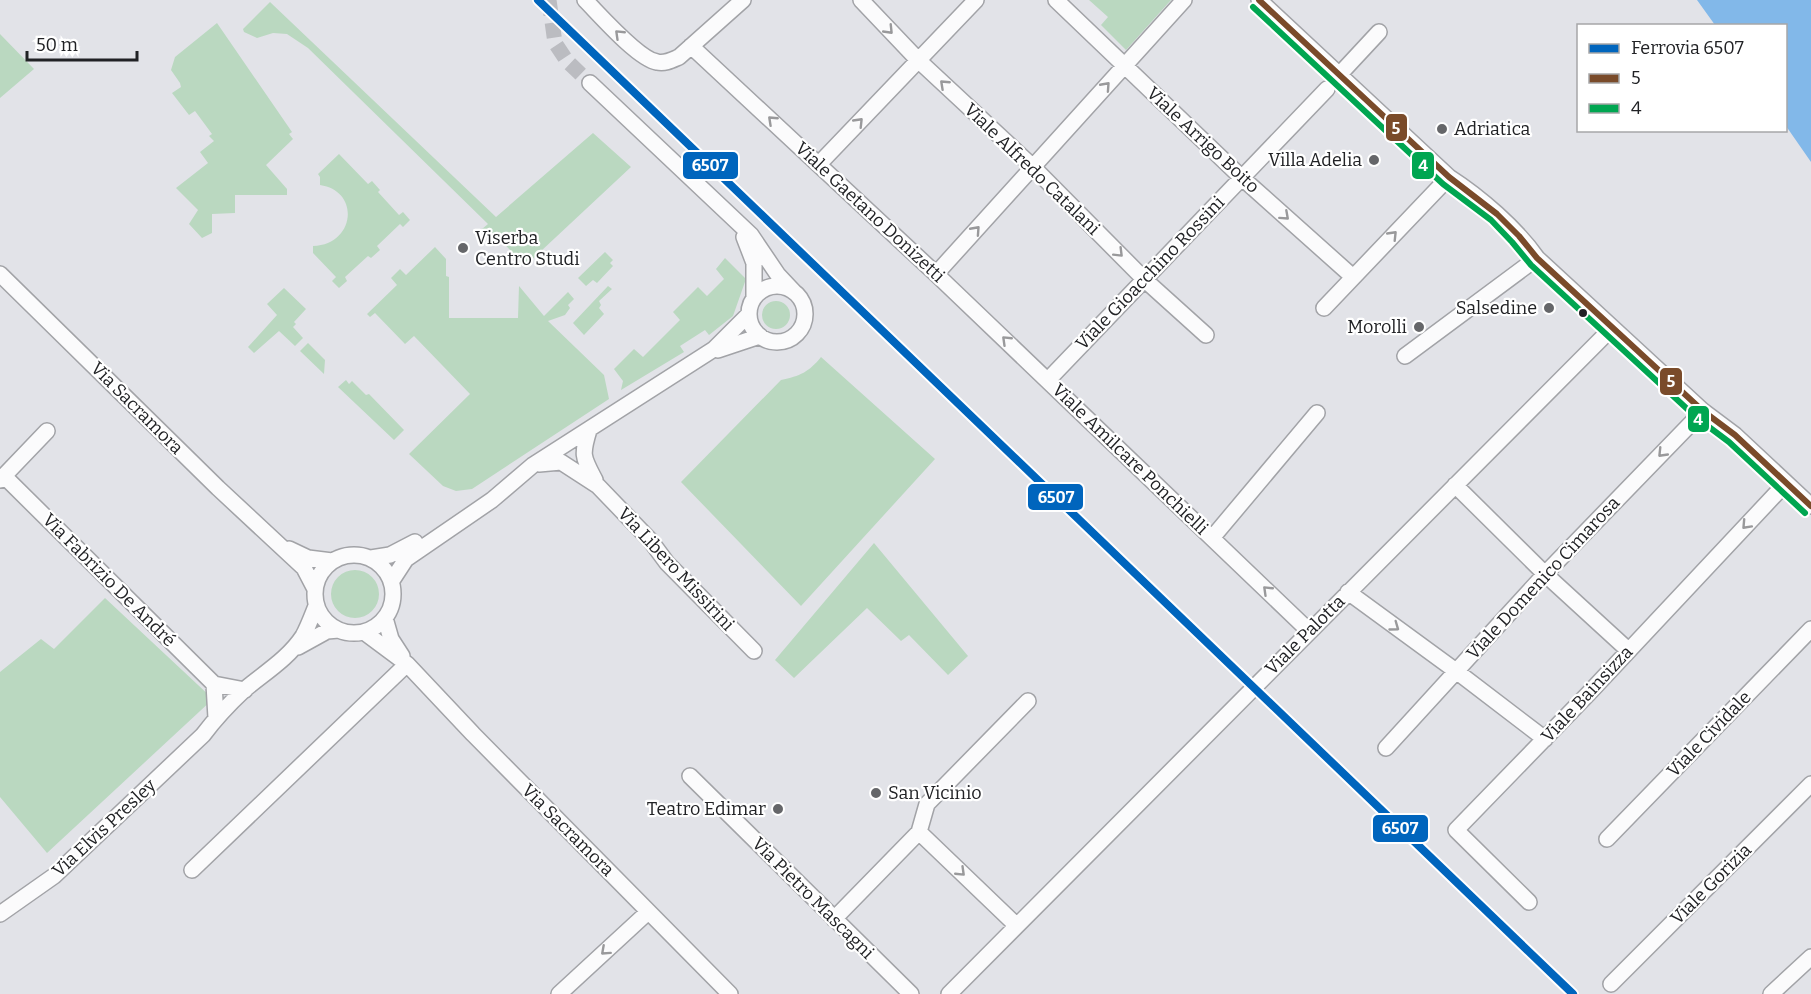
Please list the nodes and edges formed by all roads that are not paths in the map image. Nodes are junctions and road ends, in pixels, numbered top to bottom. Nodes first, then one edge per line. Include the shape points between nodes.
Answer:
1 (585, 0) edge
2 (861, 0) edge
3 (976, 0) edge
4 (1056, 0) edge
5 (1184, 0) edge
6 (1259, 0) edge
7 (737, 2) edge
8 (1379, 32) dead end
9 (692, 46) junction
10 (918, 60) junction
11 (1125, 66) junction
12 (1339, 75) junction
13 (590, 83) tunnel mouth
14 (1327, 89) dead end
15 (819, 164) junction
16 (1033, 167) junction
17 (1241, 177) junction
18 (1449, 177) junction
19 (734, 219) junction
20 (1537, 258) junction
21 (0, 274) edge
22 (936, 274) junction
23 (1353, 277) junction
24 (1145, 280) junction
25 (794, 292) junction
26 (754, 297) junction
27 (1324, 309) dead end
28 (749, 314) junction
29 (1612, 328) junction
30 (1206, 335) dead end
31 (760, 336) junction
32 (1406, 356) dead end
33 (702, 358) junction
34 (1048, 380) junction
35 (1703, 411) junction
36 (1317, 413) dead end
37 (589, 430) junction
38 (47, 431) dead end
39 (533, 465) junction
40 (2, 478) edge
41 (1786, 483) junction
42 (1455, 485) junction
43 (507, 486) junction
44 (598, 486) junction
45 (1811, 506) edge
46 (1212, 538) junction
47 (275, 541) junction
48 (371, 558) junction
49 (332, 561) junction
50 (1545, 574) junction
51 (391, 582) junction
52 (315, 588) junction
53 (1348, 592) junction
54 (316, 606) junction
55 (385, 618) junction
56 (1811, 629) edge
57 (339, 630) junction
58 (1309, 631) junction
59 (364, 632) junction
60 (293, 650) junction
61 (1628, 650) junction
62 (754, 651) dead end
63 (406, 664) junction
64 (1456, 671) junction
65 (264, 676) junction
66 (214, 684) junction
67 (245, 690) junction
68 (1028, 701) dead end
69 (216, 718) junction
70 (202, 735) junction
71 (1545, 739) junction
72 (1386, 748) dead end
73 (690, 777) dead end
74 (1811, 784) edge
75 (919, 832) junction
76 (1607, 839) dead end
77 (192, 870) dead end
78 (1529, 902) dead end
79 (648, 912) junction
80 (0, 914) edge
81 (834, 919) junction
82 (1016, 925) junction
83 (1811, 957) edge
84 (1611, 984) dead end
85 (559, 994) edge
86 (730, 994) edge
87 (911, 994) edge
88 (949, 994) edge
89 (1771, 994) edge

9 -> 1 street via 668,62 657,63 638,52
2 -> 10 street, Viale Alfredo Catalani
3 - 10 street
4 - 11 street, Viale Arrigo Boito
5 - 11 street
6 - 12 street
7 - 9 street
8 - 12 street
15 -> 9 street, Viale Gaetano Donizetti
15 -> 10 street
16 -> 10 street, Viale Alfredo Catalani
16 -> 11 street
11 - 17 street, Viale Arrigo Boito
12 - 18 street
13 - 19 street
14 - 17 street, Viale Gioacchino Rossini
15 - 22 street, Viale Gaetano Donizetti
22 -> 16 street
16 -> 24 street, Viale Alfredo Catalani
17 -> 23 street, Viale Arrigo Boito
17 - 24 street, Viale Gioacchino Rossini
18 - 20 street via 1517,234
23 -> 18 street
19 - 25 street
19 - 26 street via 754,263
20 - 29 street
20 - 32 street
21 - 47 street, Via Sacramora
34 -> 22 street, Viale Gaetano Donizetti
23 - 27 street
24 - 30 street, Viale Alfredo Catalani
24 - 34 street, Viale Gioacchino Rossini
25 - 26 street via 769,287
25 - 31 street via 804,308 800,330 777,342
26 - 28 street
28 - 31 street
28 - 33 street
29 - 35 street
29 - 42 street, Viale Palotta
31 - 33 street via 722,347
33 - 37 street
34 - 46 street, Viale Amilcare Ponchielli
35 - 41 street
35 -> 50 street, Viale Domenico Cimarosa
36 - 46 street, Viale Amilcare Ponchielli
37 - 39 street
37 - 44 street, Via Libero Missirini via 584,460
38 - 40 street, Via Fabrizio De André
39 - 43 street
39 - 44 street, Via Libero Missirini via 561,462
40 - 66 street, Via Fabrizio De André
41 - 45 street
41 -> 61 street, Viale Bainsizza
42 - 50 street
42 - 53 street, Viale Palotta
43 - 48 street via 465,508 404,549
43 - 51 street via 406,559
44 - 62 street, Via Libero Missirini
58 -> 46 street, Viale Amilcare Ponchielli
47 - 49 street, Via Sacramora via 308,558
47 - 52 street, Via Sacramora via 304,568
48 - 49 street via 354,555
48 - 51 street via 380,564
49 - 52 street via 324,568
50 - 61 street
50 - 64 street, Viale Domenico Cimarosa
51 - 55 street via 391,607
52 - 54 street
53 - 58 street, Viale Palotta
53 -> 64 street
54 - 57 street via 325,621
54 - 60 street, Via Elvis Presley
55 - 59 street
55 - 63 street, Via Sacramora via 391,639
56 - 76 street, Viale Cividale
57 - 59 street
57 - 60 street, Via Elvis Presley via 327,631
58 - 82 street, Viale Palotta
59 - 63 street, Via Sacramora
60 - 65 street, Via Elvis Presley
61 - 71 street, Viale Bainsizza
63 - 77 street
63 - 79 street, Via Sacramora
64 - 71 street
64 - 72 street, Viale Domenico Cimarosa
65 - 67 street, Via Elvis Presley
65 - 70 street, Via Elvis Presley via 221,723
66 - 67 street
66 - 69 street
67 - 69 street, Via Elvis Presley
68 - 75 street via 927,804
69 - 70 street, Via Elvis Presley
70 - 80 street, Via Elvis Presley via 54,876
71 - 78 street, Viale Bainsizza via 1456,830
73 - 81 street, Via Pietro Mascagni
74 - 84 street, Viale Gorizia
75 - 81 street
75 -> 82 street
79 -> 85 street
79 - 86 street, Via Sacramora
81 - 87 street, Via Pietro Mascagni
82 - 88 street, Viale Palotta
83 - 89 street

